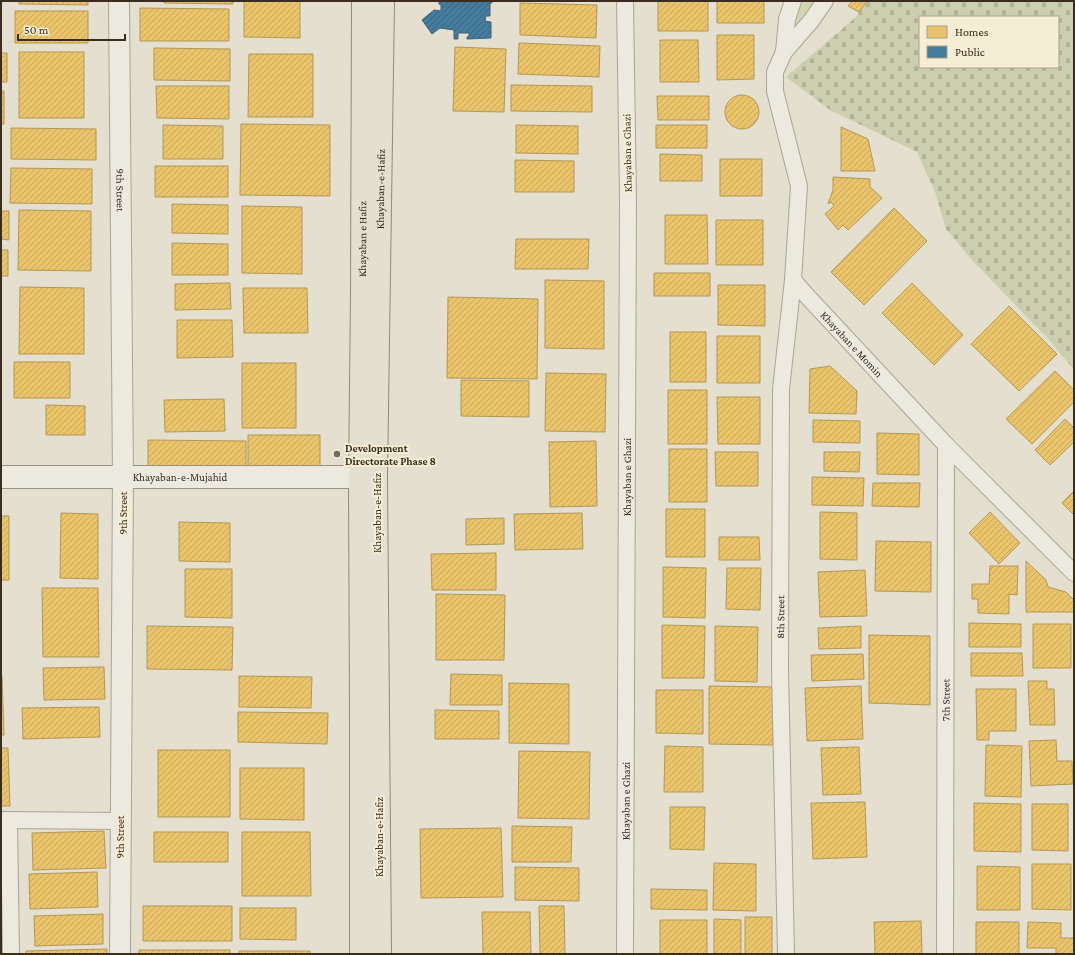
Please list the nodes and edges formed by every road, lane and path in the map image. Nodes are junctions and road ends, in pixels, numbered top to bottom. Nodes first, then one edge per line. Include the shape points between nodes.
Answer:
1 (119, 1) edge
2 (363, 1) edge
3 (383, 1) edge
4 (625, 1) edge
5 (793, 1) edge
6 (825, 1) edge
7 (784, 52) junction
8 (794, 280) junction
9 (946, 445) junction
10 (1, 477) edge
11 (123, 477) junction
12 (368, 477) junction
13 (1074, 573) edge
14 (5, 820) edge
15 (120, 821) junction
16 (11, 954) edge
17 (120, 954) edge
18 (361, 954) edge
19 (380, 954) edge
20 (625, 954) edge
21 (786, 954) edge
22 (945, 954) edge

1 - 11 street, 9th Street
2 - 12 main road, Khayaban e Hafiz via 362,295
3 - 12 main road, Khayaban-e-Hafiz
4 - 20 street, Khayaban e Ghazi via 628,200
5 - 7 street via 787,19
6 - 7 street
7 - 8 street via 775,72 775,92 799,186
8 - 9 street, Khayaban e Momin
8 - 21 street, 8th Street via 781,389 780,668
9 - 13 street, Khayaban e Momin
9 - 22 street, 7th Street
10 - 11 main road, Khayaban-e-Mujahid
11 - 12 main road, Khayaban-e-Mujahid
11 - 15 street, 9th Street
12 - 18 main road, Khayaban-e-Hafiz via 361,710
12 - 19 main road, Khayaban-e-Hafiz
14 - 15 street
14 - 16 street
15 - 17 street, 9th Street

